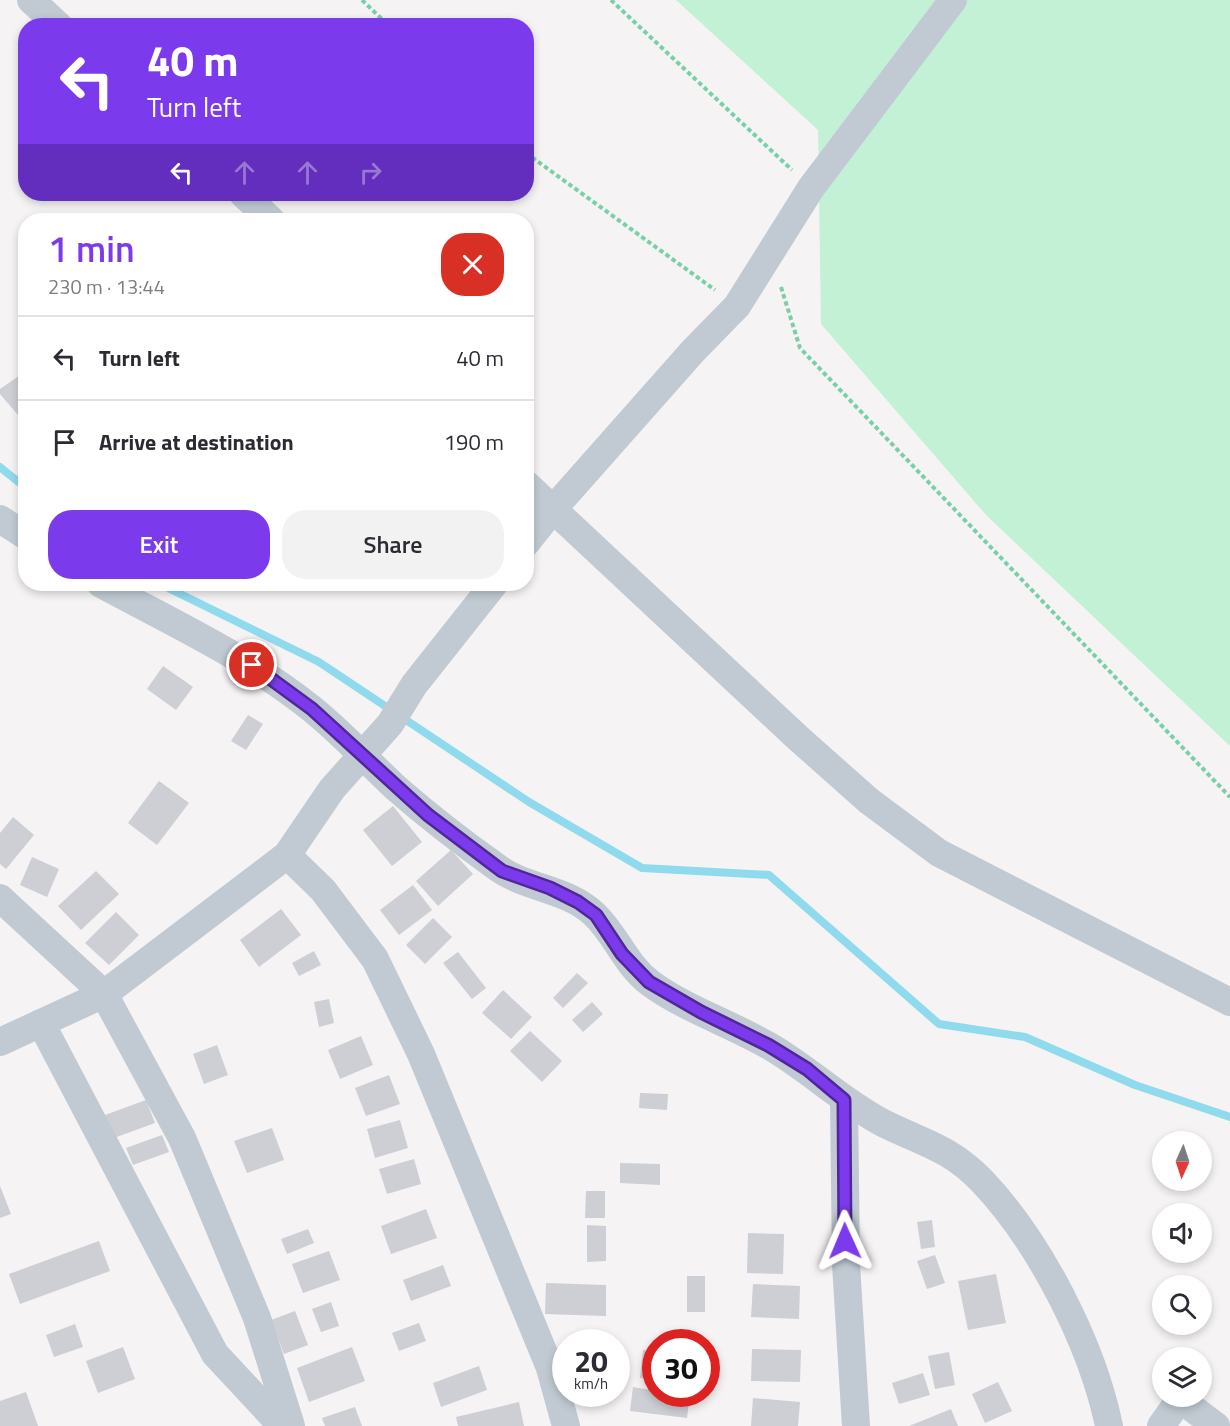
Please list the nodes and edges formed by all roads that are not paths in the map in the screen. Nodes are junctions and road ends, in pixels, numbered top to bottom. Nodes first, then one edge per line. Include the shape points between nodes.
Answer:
1 (31, 0) edge
2 (953, 0) edge
3 (50, 18) edge
4 (251, 201) edge
5 (263, 213) edge
6 (534, 491) edge
7 (554, 508) junction
8 (0, 519) edge
9 (18, 531) edge
10 (534, 533) edge
11 (114, 591) edge
12 (488, 591) edge
13 (363, 753) junction
14 (288, 855) junction
15 (0, 898) edge
16 (104, 994) junction
17 (1230, 1002) edge
18 (41, 1023) junction
19 (0, 1042) edge
20 (844, 1100) junction
21 (282, 1426) edge
22 (291, 1426) edge
23 (566, 1426) edge
24 (856, 1426) edge
25 (1109, 1426) edge
26 (1161, 1426) edge
27 (1216, 1426) edge

1 - 3 street
2 - 7 street via 811,189 737,306
4 - 5 street
6 - 7 street
7 - 10 street
7 - 17 street via 723,669 851,786 901,826 939,853
8 - 9 street
11 - 13 street via 252,665
12 - 13 street via 414,685 390,724
13 - 14 street via 332,789
13 - 20 street via 428,815 502,871 559,893 596,915 622,954 649,982 768,1045 807,1069
14 - 16 street
14 - 23 street via 323,890 375,959 422,1054 550,1368
15 - 16 street
16 - 18 street
16 - 22 street via 182,1138 256,1318
18 - 19 street
18 - 21 street via 215,1354
20 - 24 street via 846,1264
20 - 25 street via 954,1156 981,1180 1020,1226 1042,1260 1089,1359
26 - 27 street via 1180,1399

